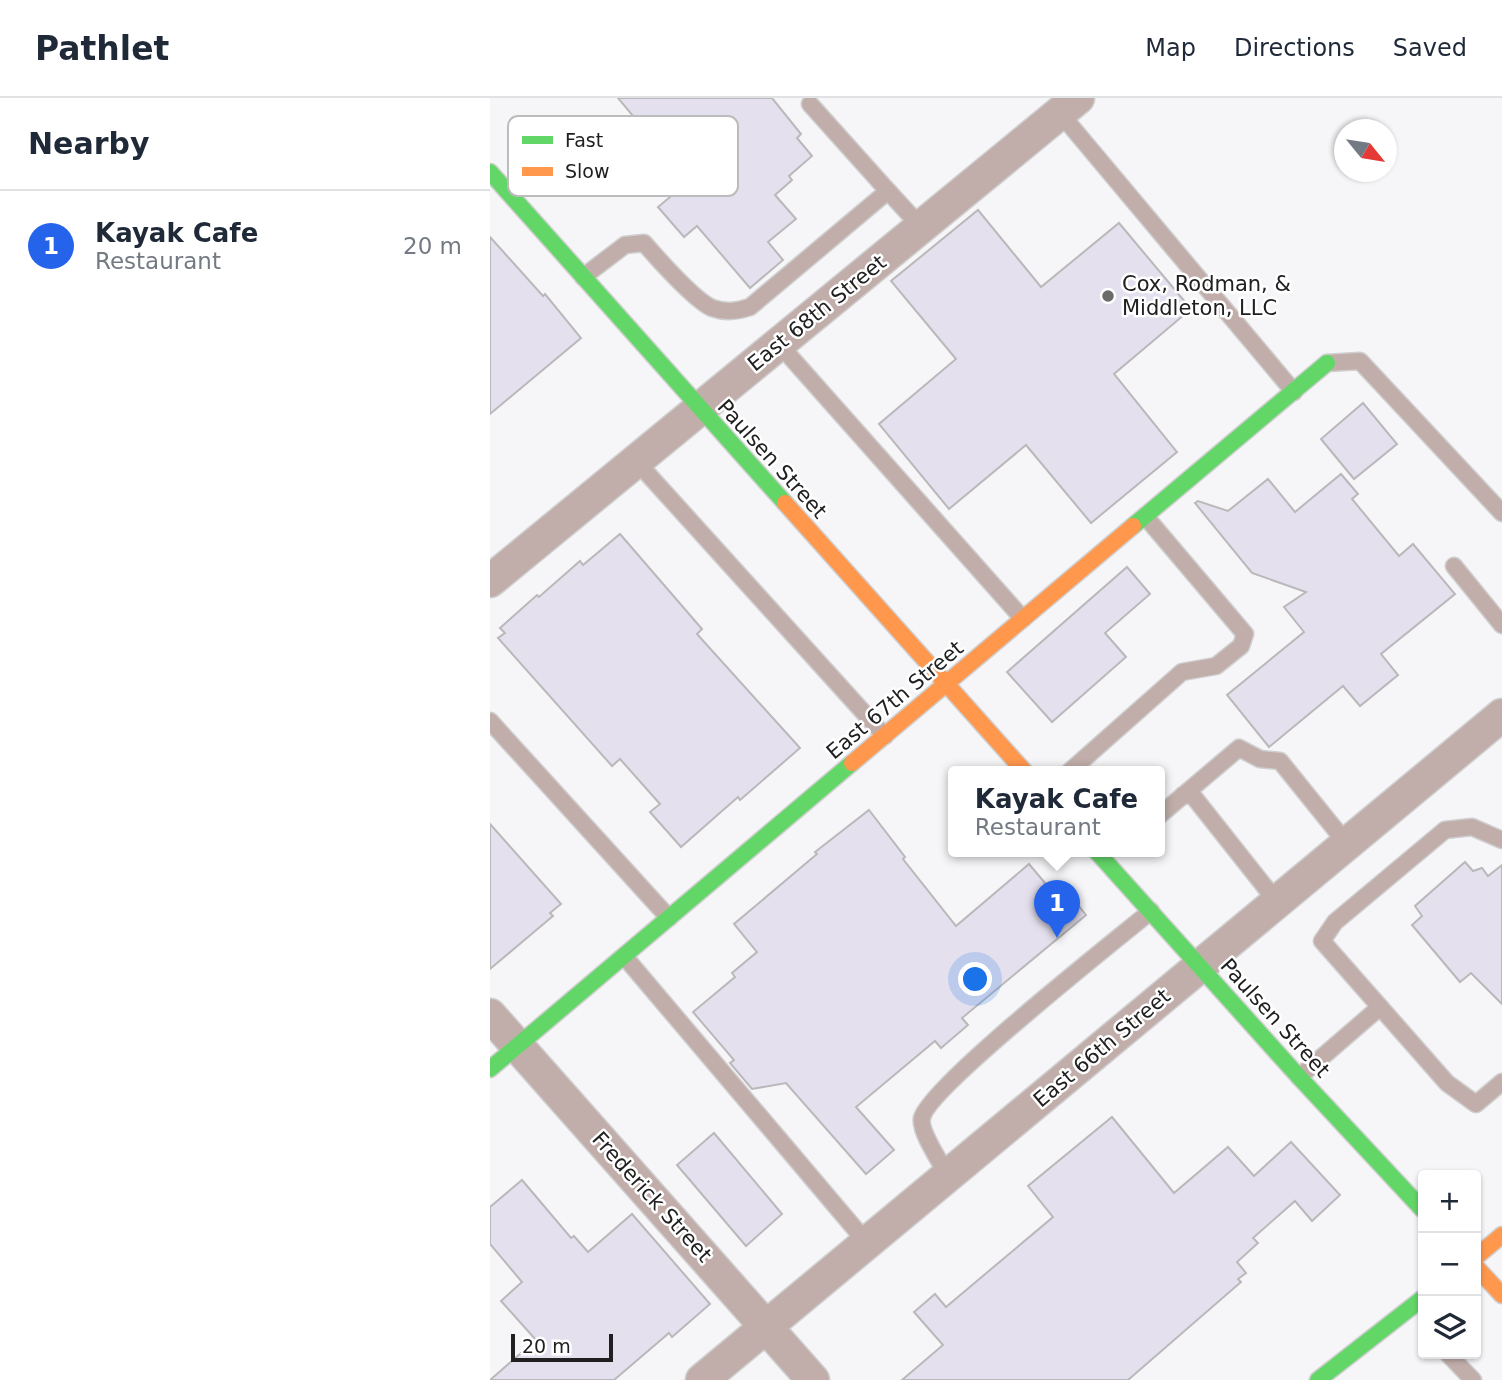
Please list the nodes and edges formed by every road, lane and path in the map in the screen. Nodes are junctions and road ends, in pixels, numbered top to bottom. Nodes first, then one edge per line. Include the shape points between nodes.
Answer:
1 (810, 104) dead end
2 (1069, 106) edge
3 (490, 172) edge
4 (888, 191) junction
5 (508, 192) edge
6 (511, 196) edge
7 (921, 228) junction
8 (583, 276) junction
9 (779, 344) junction
10 (1327, 363) joint
11 (1294, 392) junction
12 (700, 410) junction
13 (637, 462) junction
14 (1502, 513) edge
15 (1145, 516) junction
16 (1454, 566) dead end
17 (490, 581) edge
18 (1023, 620) junction
19 (1502, 625) edge
20 (947, 684) junction
21 (1502, 715) edge
22 (490, 721) edge
23 (885, 736) junction
24 (1020, 766) edge
25 (1076, 766) edge
26 (1183, 795) junction
27 (1165, 811) edge
28 (1502, 840) edge
29 (1347, 844) junction
30 (1108, 857) edge
31 (1277, 902) junction
32 (1151, 911) junction
33 (669, 918) junction
34 (624, 956) junction
35 (1200, 967) junction
36 (1380, 1007) junction
37 (490, 1015) edge
38 (517, 1046) junction
39 (490, 1069) edge
40 (1299, 1077) junction
41 (1502, 1082) edge
42 (948, 1176) junction
43 (1418, 1205) edge
44 (1502, 1235) edge
45 (867, 1243) junction
46 (1481, 1252) edge
47 (1481, 1272) edge
48 (1502, 1295) edge
49 (1418, 1305) edge
50 (766, 1327) junction
51 (1453, 1359) edge
52 (702, 1380) edge
53 (813, 1380) edge
54 (1318, 1380) edge
55 (1473, 1380) edge

1 - 4 lane
2 - 7 street, East 68th Street
2 - 11 lane
3 - 5 street, Paulsen Street
4 - 7 lane
4 - 8 lane via 750,307 732,312 711,307 666,269 644,243 625,245
6 - 8 street, Paulsen Street
7 - 9 street, East 68th Street
8 - 12 street, Paulsen Street
9 - 12 street, East 68th Street
9 - 18 lane
10 - 11 street, East 67th Street
10 - 14 lane via 1360,361
11 - 15 street, East 67th Street
12 - 13 street, East 68th Street
12 - 20 street, Paulsen Street
13 - 17 street, East 68th Street
13 - 23 lane
15 - 18 street, East 67th Street
15 - 25 lane via 1245,634 1241,646 1216,666 1182,672
16 - 19 lane
18 - 20 street, East 67th Street
20 - 23 street, East 67th Street
20 - 24 street, Paulsen Street
21 - 29 street, East 66th Street
22 - 33 lane
23 - 33 street, East 67th Street
26 - 27 lane
26 - 29 lane via 1238,748 1260,760 1280,761
26 - 31 lane via 1193,796
28 - 36 lane via 1472,827 1445,830 1335,922 1322,941
29 - 31 street, East 66th Street
30 - 32 street, Paulsen Street
31 - 35 street, East 66th Street
32 - 35 street, Paulsen Street
32 - 42 lane via 989,1046 932,1100 922,1118 923,1131
33 - 34 street, East 67th Street
34 - 38 street, East 67th Street
34 - 45 lane
35 - 40 street, Paulsen Street
35 - 42 street, East 66th Street
36 - 40 lane
36 - 41 lane via 1447,1083 1476,1104
37 - 38 street, Frederick Street
38 - 39 street, East 67th Street
38 - 50 street, Frederick Street
40 - 43 street, Paulsen Street
42 - 45 street, East 66th Street
44 - 46 street
45 - 50 street, East 66th Street
47 - 48 street
49 - 54 street via 1411,1315
50 - 52 street, East 66th Street
50 - 53 street, Frederick Street
51 - 55 lane

